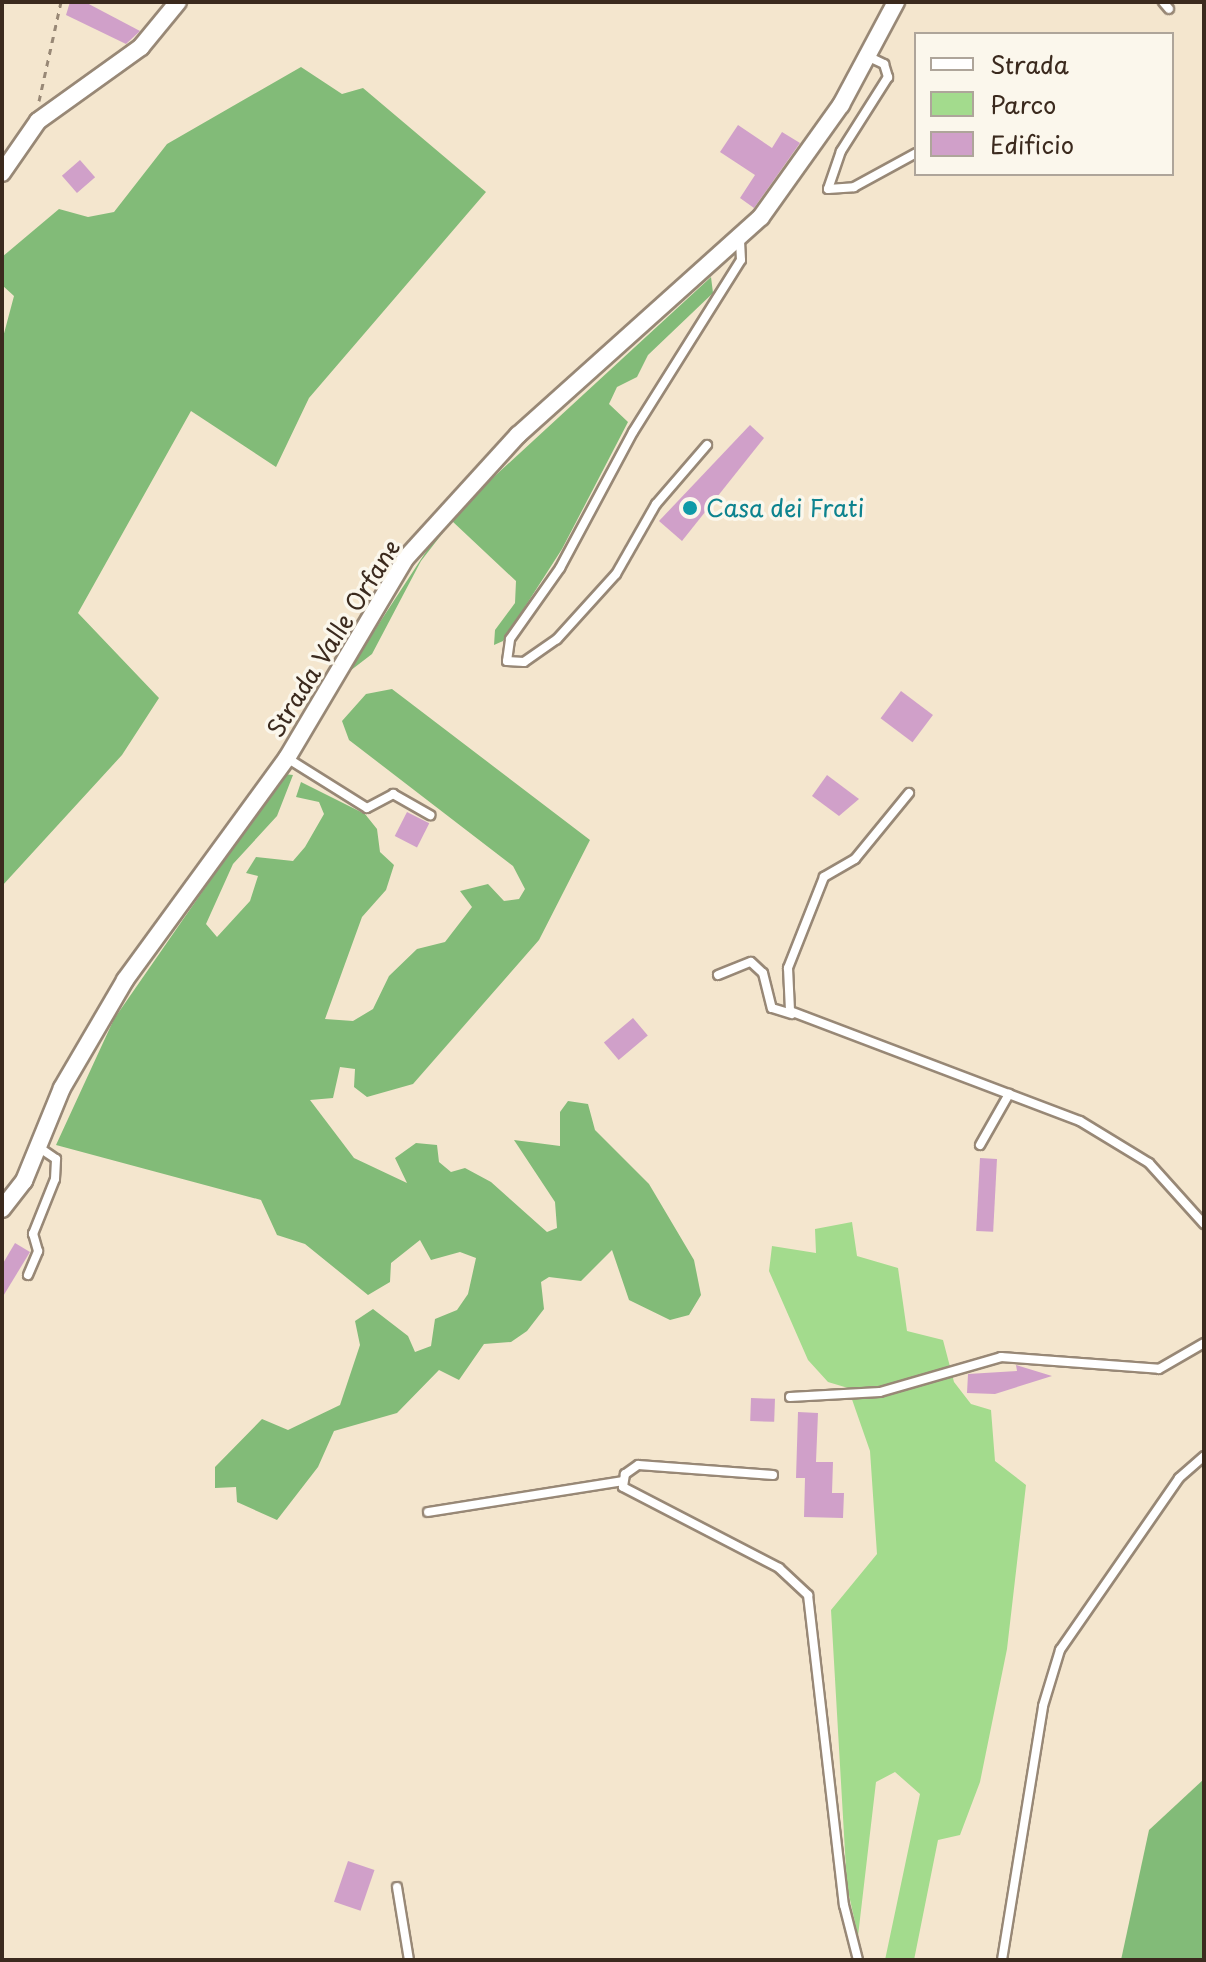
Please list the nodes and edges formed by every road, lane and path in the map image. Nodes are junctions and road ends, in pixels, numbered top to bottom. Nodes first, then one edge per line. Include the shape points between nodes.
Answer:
1 (61, 2) edge
2 (178, 2) edge
3 (896, 2) edge
4 (867, 56) junction
5 (38, 121) junction
6 (914, 154) edge
7 (2, 173) edge
8 (740, 241) junction
9 (707, 445) dead end
10 (287, 758) junction
11 (909, 793) dead end
12 (430, 815) dead end
13 (718, 975) dead end
14 (792, 1014) junction
15 (1009, 1094) junction
16 (980, 1145) dead end
17 (41, 1149) junction
18 (2, 1209) edge
19 (1204, 1224) edge
20 (28, 1275) dead end
21 (1204, 1343) edge
22 (790, 1397) dead end
23 (1204, 1456) edge
24 (773, 1475) dead end
25 (623, 1481) junction
26 (428, 1512) dead end
27 (397, 1887) dead end
28 (409, 1960) edge
29 (858, 1960) edge
30 (1002, 1960) edge

1 - 5 path
2 - 5 street via 141,47
3 - 4 street, Strada Valle Orfane
4 - 6 lane via 884,64 888,77 841,151 828,189 854,187
4 - 8 street, Strada Valle Orfane via 788,185
5 - 7 street
8 - 9 lane via 741,260 633,432 560,568 510,639 507,661 524,662 557,639 616,574 656,504
8 - 10 street, Strada Valle Orfane via 518,435 405,559
10 - 12 lane via 367,808 393,794
10 - 17 street, Strada Valle Orfane via 125,980 62,1088
11 - 14 lane via 855,859 824,877 788,968
13 - 14 lane via 751,962 763,973 772,1008
14 - 15 lane
15 - 16 lane
15 - 19 lane via 1122,1144
17 - 18 street, Strada Valle Orfane
17 - 20 lane via 56,1159 55,1179 33,1234 38,1251
21 - 22 lane via 1159,1369 1001,1357 880,1392
23 - 30 lane via 1179,1478 1060,1650 1043,1706
24 - 25 lane via 651,1464 631,1468
25 - 26 lane
25 - 29 lane via 630,1496 779,1568 808,1595 844,1905
27 - 28 lane

